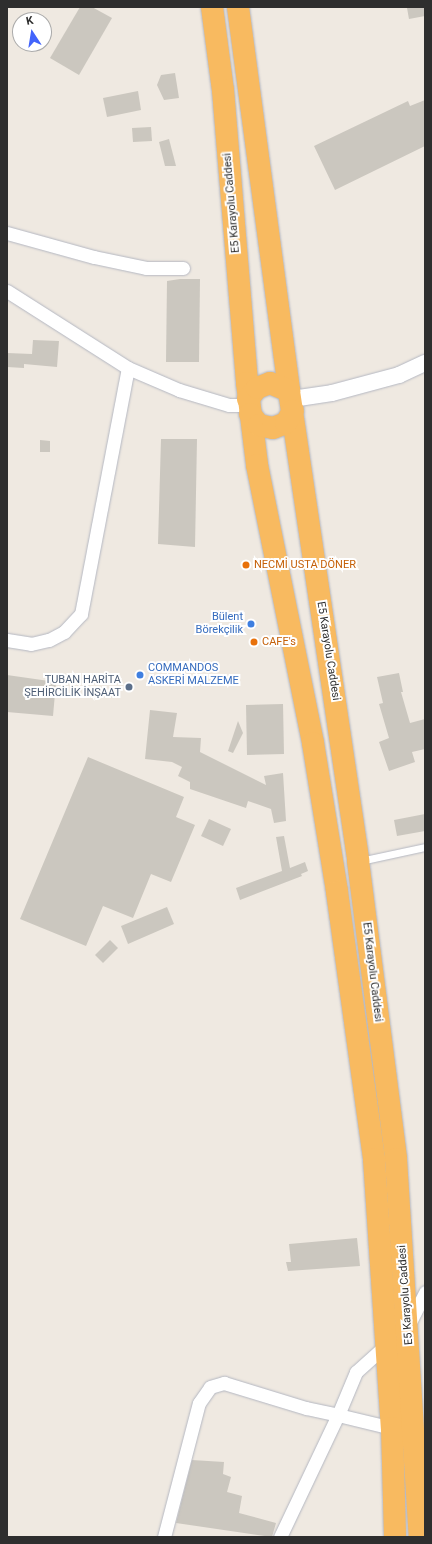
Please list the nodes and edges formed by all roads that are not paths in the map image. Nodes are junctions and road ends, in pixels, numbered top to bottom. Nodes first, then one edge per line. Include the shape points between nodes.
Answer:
1 (212, 7) edge
2 (238, 7) edge
3 (7, 233) edge
4 (183, 268) dead end
5 (7, 291) edge
6 (425, 363) edge
7 (128, 368) junction
8 (291, 400) junction
9 (249, 406) junction
10 (7, 640) edge
11 (425, 847) edge
12 (358, 861) junction
13 (425, 1292) edge
14 (409, 1324) junction
15 (386, 1345) junction
16 (338, 1414) junction
17 (392, 1428) junction
18 (164, 1537) edge
19 (280, 1537) edge
20 (395, 1537) edge
21 (420, 1537) edge

1 - 9 highway, E5 Karayolu Caddesi via 223,90
2 - 8 highway, E5 Karayolu Caddesi
3 - 4 street via 131,265
5 - 7 street
6 - 8 street via 399,375 332,393
7 - 9 street via 179,390 229,405
7 - 10 street via 81,614 64,632 49,640 31,644
8 - 9 highway via 270,383 257,388
8 - 9 highway via 286,423 273,428 260,425
8 - 12 highway, E5 Karayolu Caddesi
9 - 15 highway, E5 Karayolu Caddesi via 257,465 313,743 337,892 374,1159
11 - 12 lane
12 - 14 highway, E5 Karayolu Caddesi via 396,1159
13 - 14 street
14 - 21 highway, E5 Karayolu Caddesi
15 - 16 street via 356,1372
15 - 17 highway, E5 Karayolu Caddesi
16 - 17 street
16 - 18 street via 306,1408 224,1383 210,1387 199,1403
16 - 19 street
17 - 20 highway, E5 Karayolu Caddesi

